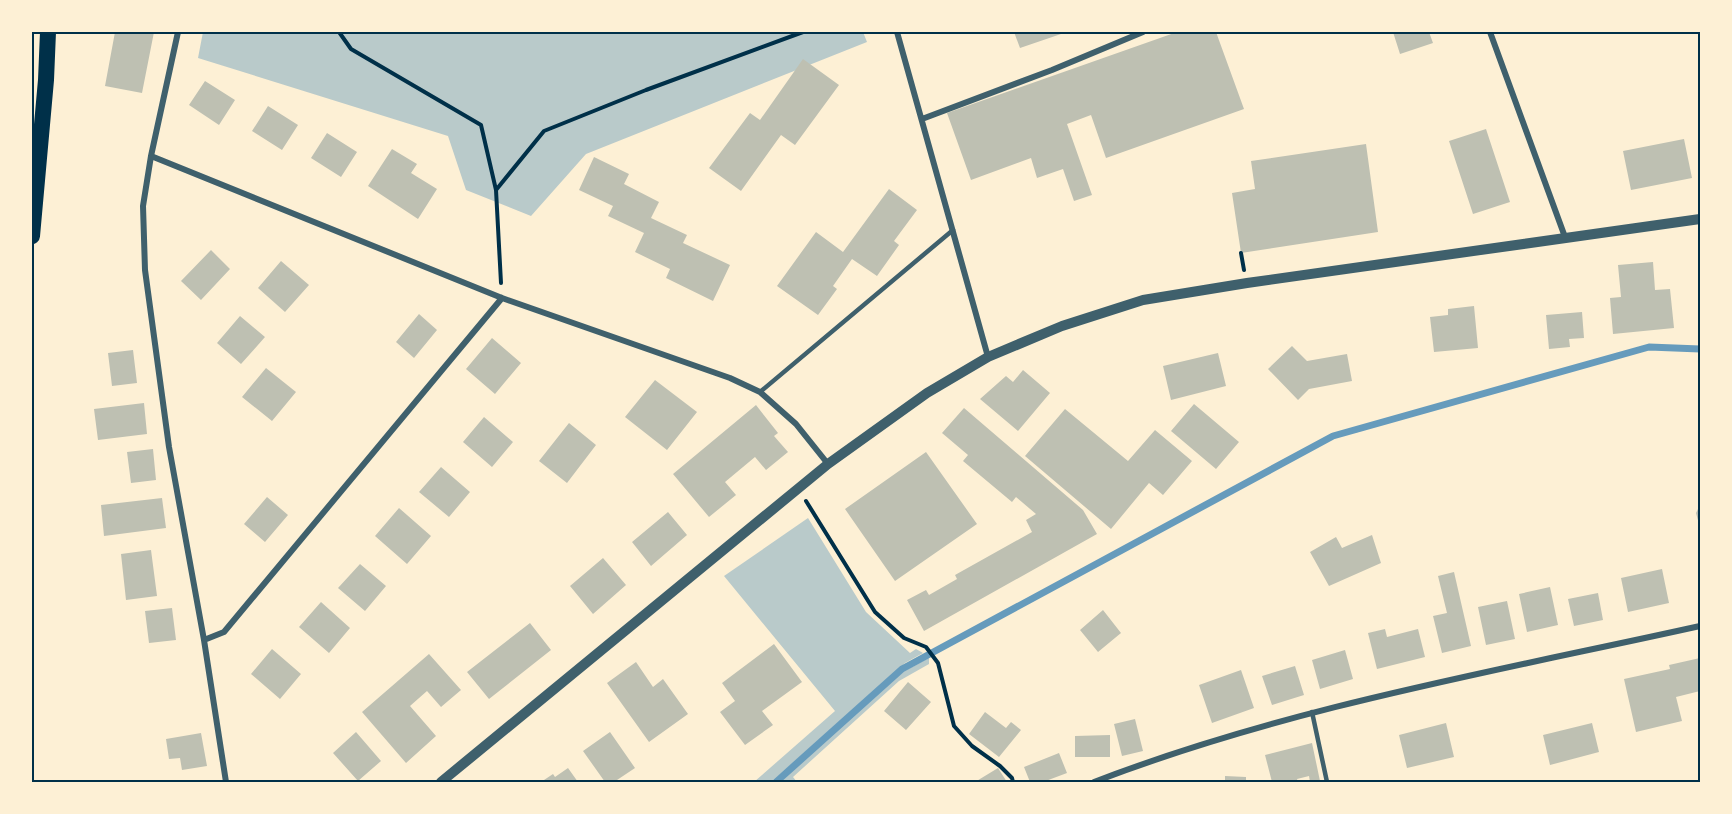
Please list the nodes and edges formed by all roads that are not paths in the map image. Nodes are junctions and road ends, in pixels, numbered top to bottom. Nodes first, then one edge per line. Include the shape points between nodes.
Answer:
1 (48, 32) edge
2 (178, 32) edge
3 (897, 32) edge
4 (1143, 32) edge
5 (1490, 32) edge
6 (922, 119) junction
7 (151, 156) junction
8 (1701, 219) edge
9 (952, 230) junction
10 (32, 236) edge
11 (1565, 237) junction
12 (502, 298) junction
13 (988, 357) junction
14 (760, 392) junction
15 (828, 464) junction
16 (1701, 626) edge
17 (204, 640) junction
18 (1312, 712) junction
19 (226, 783) edge
20 (441, 783) edge
21 (1094, 783) edge
22 (1327, 783) edge

1 - 10 highway
2 - 7 street
3 - 6 street
4 - 6 street
5 - 11 street
6 - 9 street
7 - 12 street
7 - 17 street via 143,206 145,270 169,447
8 - 11 street
9 - 13 street
9 - 14 lane
11 - 13 street via 1143,300 1062,326
12 - 14 street
12 - 17 street via 224,632
13 - 15 street via 927,393
14 - 15 street via 796,424
15 - 20 street
16 - 18 street
17 - 19 street
18 - 21 street via 1148,762
18 - 22 lane

